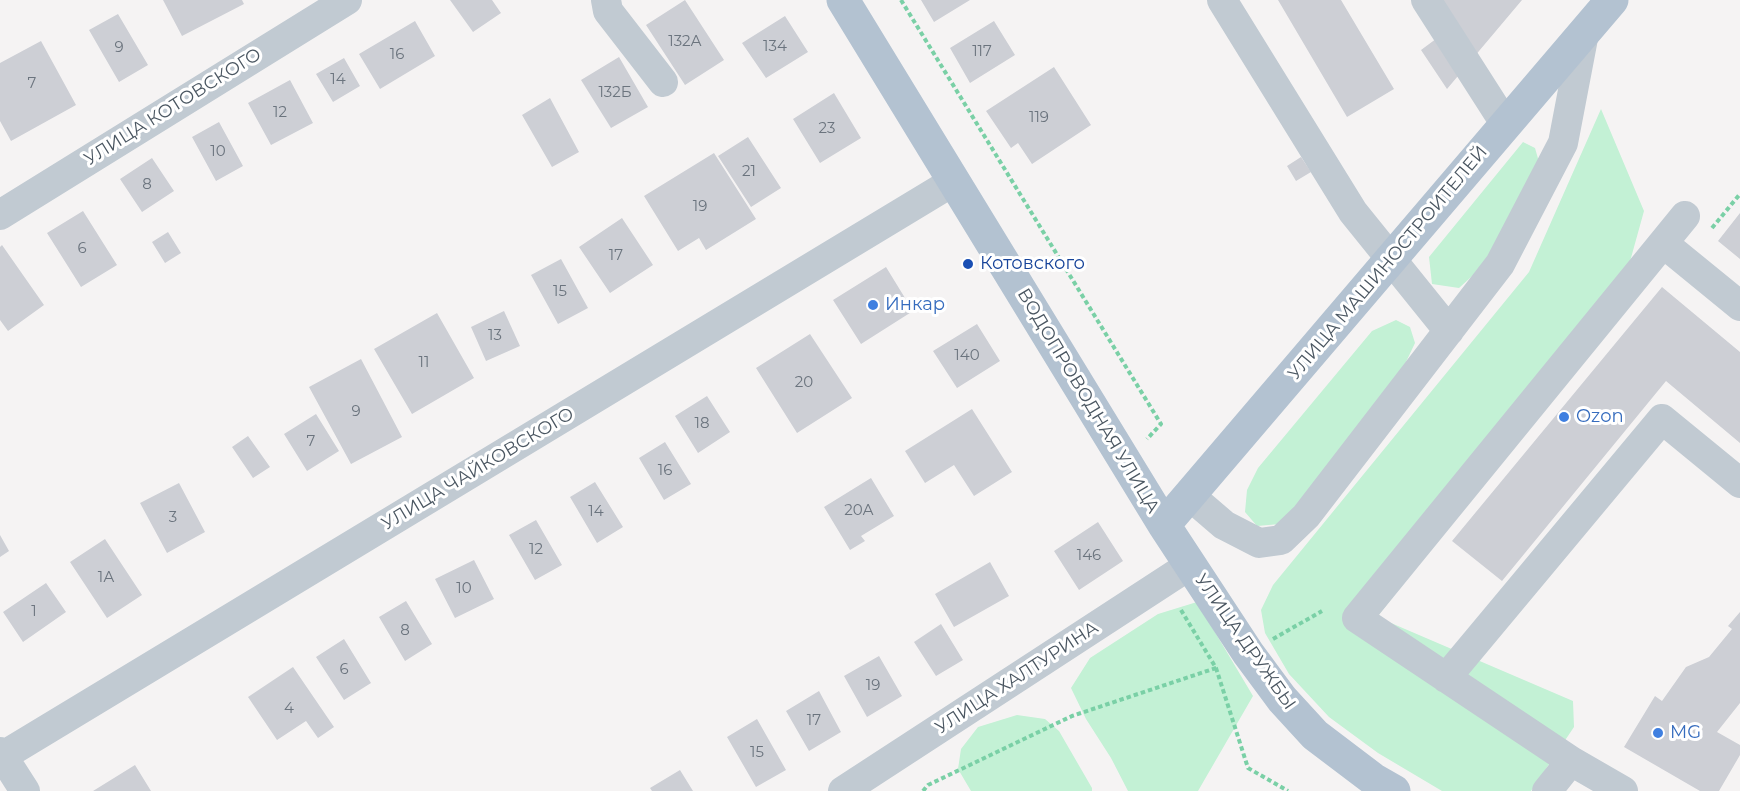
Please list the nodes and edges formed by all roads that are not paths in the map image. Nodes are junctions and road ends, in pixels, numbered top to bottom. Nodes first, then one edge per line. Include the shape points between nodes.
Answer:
1 (347, 0) edge
2 (606, 0) edge
3 (843, 0) edge
4 (1222, 0) edge
5 (1426, 0) edge
6 (1612, 0) edge
7 (1584, 33) junction
8 (663, 82) dead end
9 (1506, 125) junction
10 (954, 181) junction
11 (0, 215) edge
12 (1695, 226) road end
13 (1663, 243) junction
14 (1392, 259) junction
15 (1740, 306) edge
16 (1449, 331) junction
17 (1740, 483) edge
18 (1189, 495) junction
19 (1164, 525) junction
20 (1190, 565) junction
21 (1446, 678) junction
22 (1, 754) edge
23 (1571, 761) junction
24 (853, 788) edge
25 (25, 791) edge
26 (1394, 791) edge
27 (1547, 791) edge
28 (1623, 791) edge

1 - 11 street, УЛИЦА КОТОВСКОГО
2 - 8 street via 608,11
3 - 10 main road, ВОДОПРОВОДНАЯ УЛИЦА
4 - 14 street via 1353,212
5 - 9 street
6 - 7 main road, УЛИЦА МАШИНОСТРОИТЕЛЕЙ
7 - 9 main road, УЛИЦА МАШИНОСТРОИТЕЛЕЙ
7 - 16 street via 1563,143 1500,264
9 - 14 main road, УЛИЦА МАШИНОСТРОИТЕЛЕЙ
10 - 19 main road, ВОДОПРОВОДНАЯ УЛИЦА
10 - 22 street, УЛИЦА ЧАЙКОВСКОГО
12 - 13 street
13 - 15 street
13 - 21 street via 1357,618
14 - 16 street
14 - 18 main road, УЛИЦА МАШИНОСТРОИТЕЛЕЙ
16 - 18 street via 1306,516 1281,540 1259,543 1224,525
17 - 21 street via 1662,418
18 - 19 main road, УЛИЦА МАШИНОСТРОИТЕЛЕЙ
19 - 20 main road, УЛИЦА ДРУЖБЫ
20 - 24 street, УЛИЦА ХАЛТУРИНА
20 - 26 main road, УЛИЦА ДРУЖБЫ via 1282,699 1315,735
21 - 23 street
22 - 25 street
23 - 27 street
23 - 28 street

